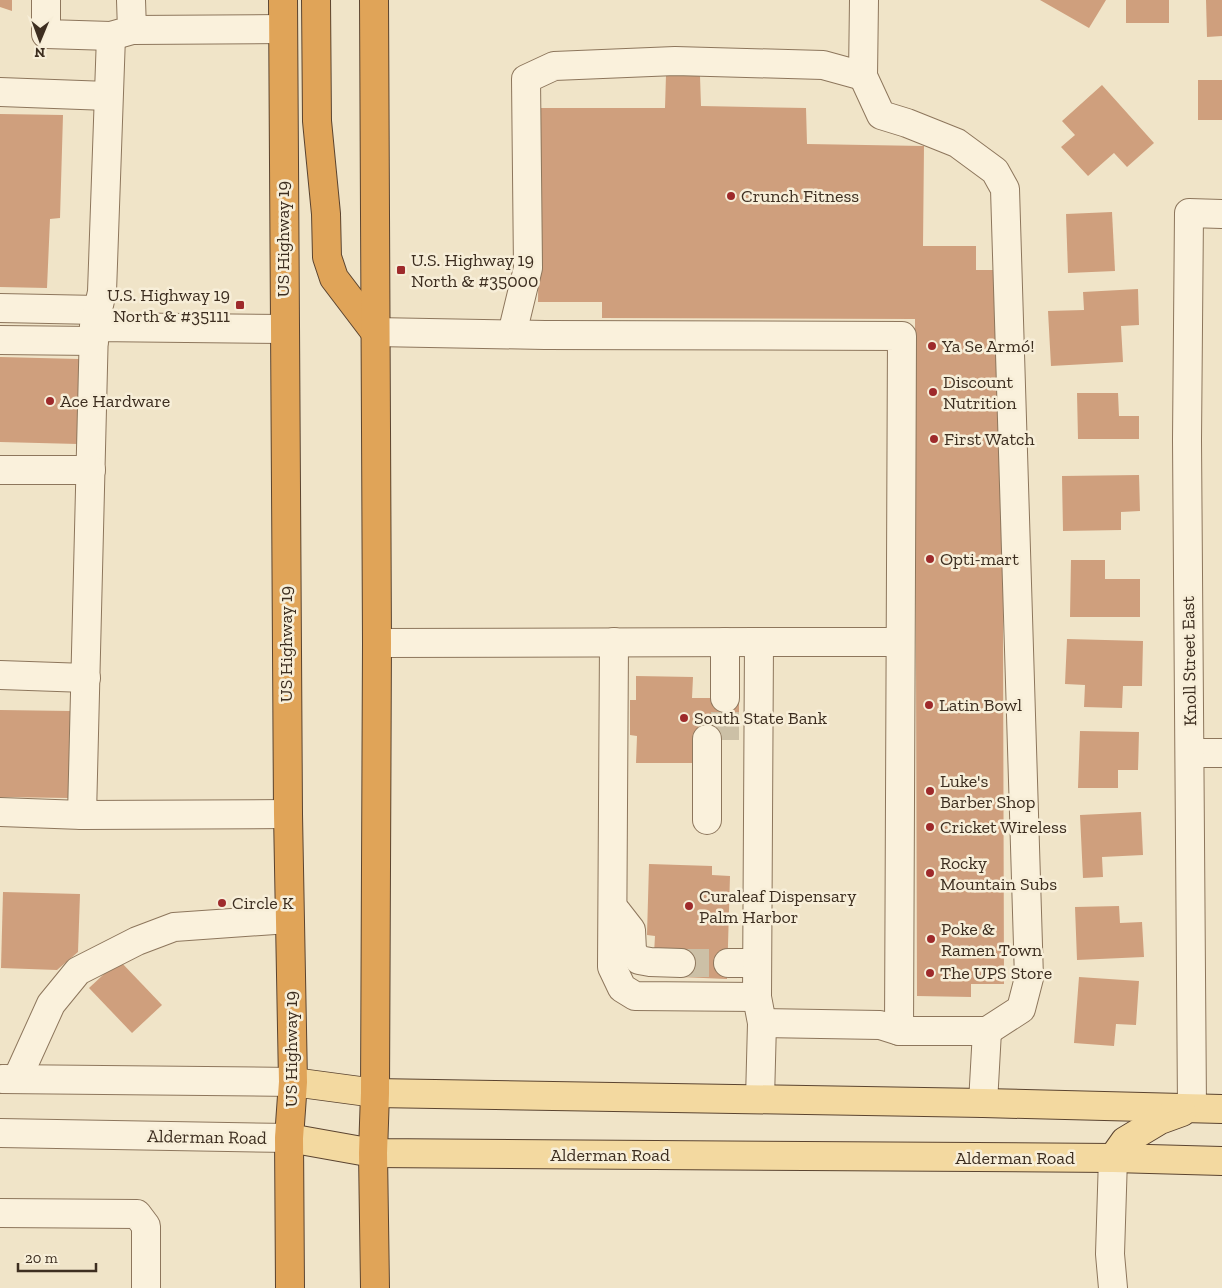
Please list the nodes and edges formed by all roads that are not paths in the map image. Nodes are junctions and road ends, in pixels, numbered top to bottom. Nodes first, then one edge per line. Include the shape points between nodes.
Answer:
1 (46, 0) edge
2 (131, 0) edge
3 (283, 0) edge
4 (316, 0) edge
5 (374, 0) edge
6 (864, 0) edge
7 (283, 30) junction
8 (121, 33) junction
9 (863, 76) junction
10 (0, 92) edge
11 (108, 96) junction
12 (1222, 214) edge
13 (0, 308) edge
14 (95, 326) junction
15 (284, 330) junction
16 (375, 332) junction
17 (512, 334) junction
18 (0, 340) edge
19 (0, 470) edge
20 (91, 470) junction
21 (614, 642) junction
22 (716, 642) junction
23 (759, 642) junction
24 (900, 642) junction
25 (377, 643) junction
26 (0, 675) edge
27 (86, 678) junction
28 (716, 698) tunnel mouth
29 (716, 740) tunnel mouth
30 (1190, 753) junction
31 (1222, 753) edge
32 (0, 812) edge
33 (288, 814) junction
34 (82, 815) junction
35 (716, 820) dead end
36 (612, 907) junction
37 (289, 919) junction
38 (681, 962) tunnel mouth
39 (728, 963) tunnel mouth
40 (757, 963) junction
41 (760, 1010) junction
42 (899, 1031) junction
43 (987, 1031) junction
44 (8, 1079) edge
45 (293, 1082) junction
46 (375, 1092) junction
47 (760, 1099) junction
48 (983, 1103) junction
49 (1192, 1108) junction
50 (1222, 1109) edge
51 (0, 1133) edge
52 (289, 1138) junction
53 (373, 1153) junction
54 (1113, 1158) junction
55 (1222, 1161) edge
56 (0, 1213) edge
57 (146, 1288) edge
58 (290, 1288) edge
59 (374, 1288) edge
60 (1113, 1288) edge

1 - 8 street via 46,34
2 - 8 street
3 - 7 highway, US Highway 19
4 - 16 highway via 317,121 327,256 334,278
5 - 16 highway
6 - 9 street
7 - 8 street
7 - 15 highway, US Highway 19
8 - 11 street
9 - 17 street via 823,65 675,61 554,66 526,79 528,268
9 - 43 street via 881,115 957,143 995,171 1005,189 1029,978 1021,1009
10 - 11 street
11 - 14 street via 102,292
12 - 30 street, Knoll Street East via 1189,213
13 - 14 street
14 - 15 street
14 - 18 street
14 - 20 street
15 - 33 highway, US Highway 19
16 - 17 street
16 - 25 highway
17 - 24 street via 902,336
19 - 20 street
20 - 27 street
21 - 22 street
21 - 25 street
21 - 36 street
22 - 23 street
22 - 28 street
23 - 24 street
23 - 40 street
24 - 42 street
25 - 46 highway
26 - 27 street
27 - 34 street
29 - 35 street
30 - 31 street
30 - 49 street, Knoll Street East
32 - 34 street
33 - 34 street
33 - 37 highway, US Highway 19
36 - 38 street via 631,930 632,951 639,960
36 - 41 street via 612,966 622,988 635,996
37 - 44 street via 174,926 78,971 50,1004
37 - 45 highway, US Highway 19
39 - 40 street
40 - 41 street
41 - 42 street via 880,1025
41 - 47 street
42 - 43 street
43 - 48 street
44 - 45 street
45 - 46 main road
45 - 52 highway, US Highway 19
46 - 47 main road
46 - 53 highway
47 - 48 main road
48 - 49 main road
49 - 50 main road
49 - 54 main road via 1160,1120 1125,1140
51 - 52 street, Alderman Road
52 - 53 main road, Alderman Road
52 - 58 highway, US Highway 19
53 - 54 main road, Alderman Road
53 - 59 highway
54 - 55 main road, Alderman Road
54 - 60 street via 1110,1254
56 - 57 street via 137,1214 146,1226

